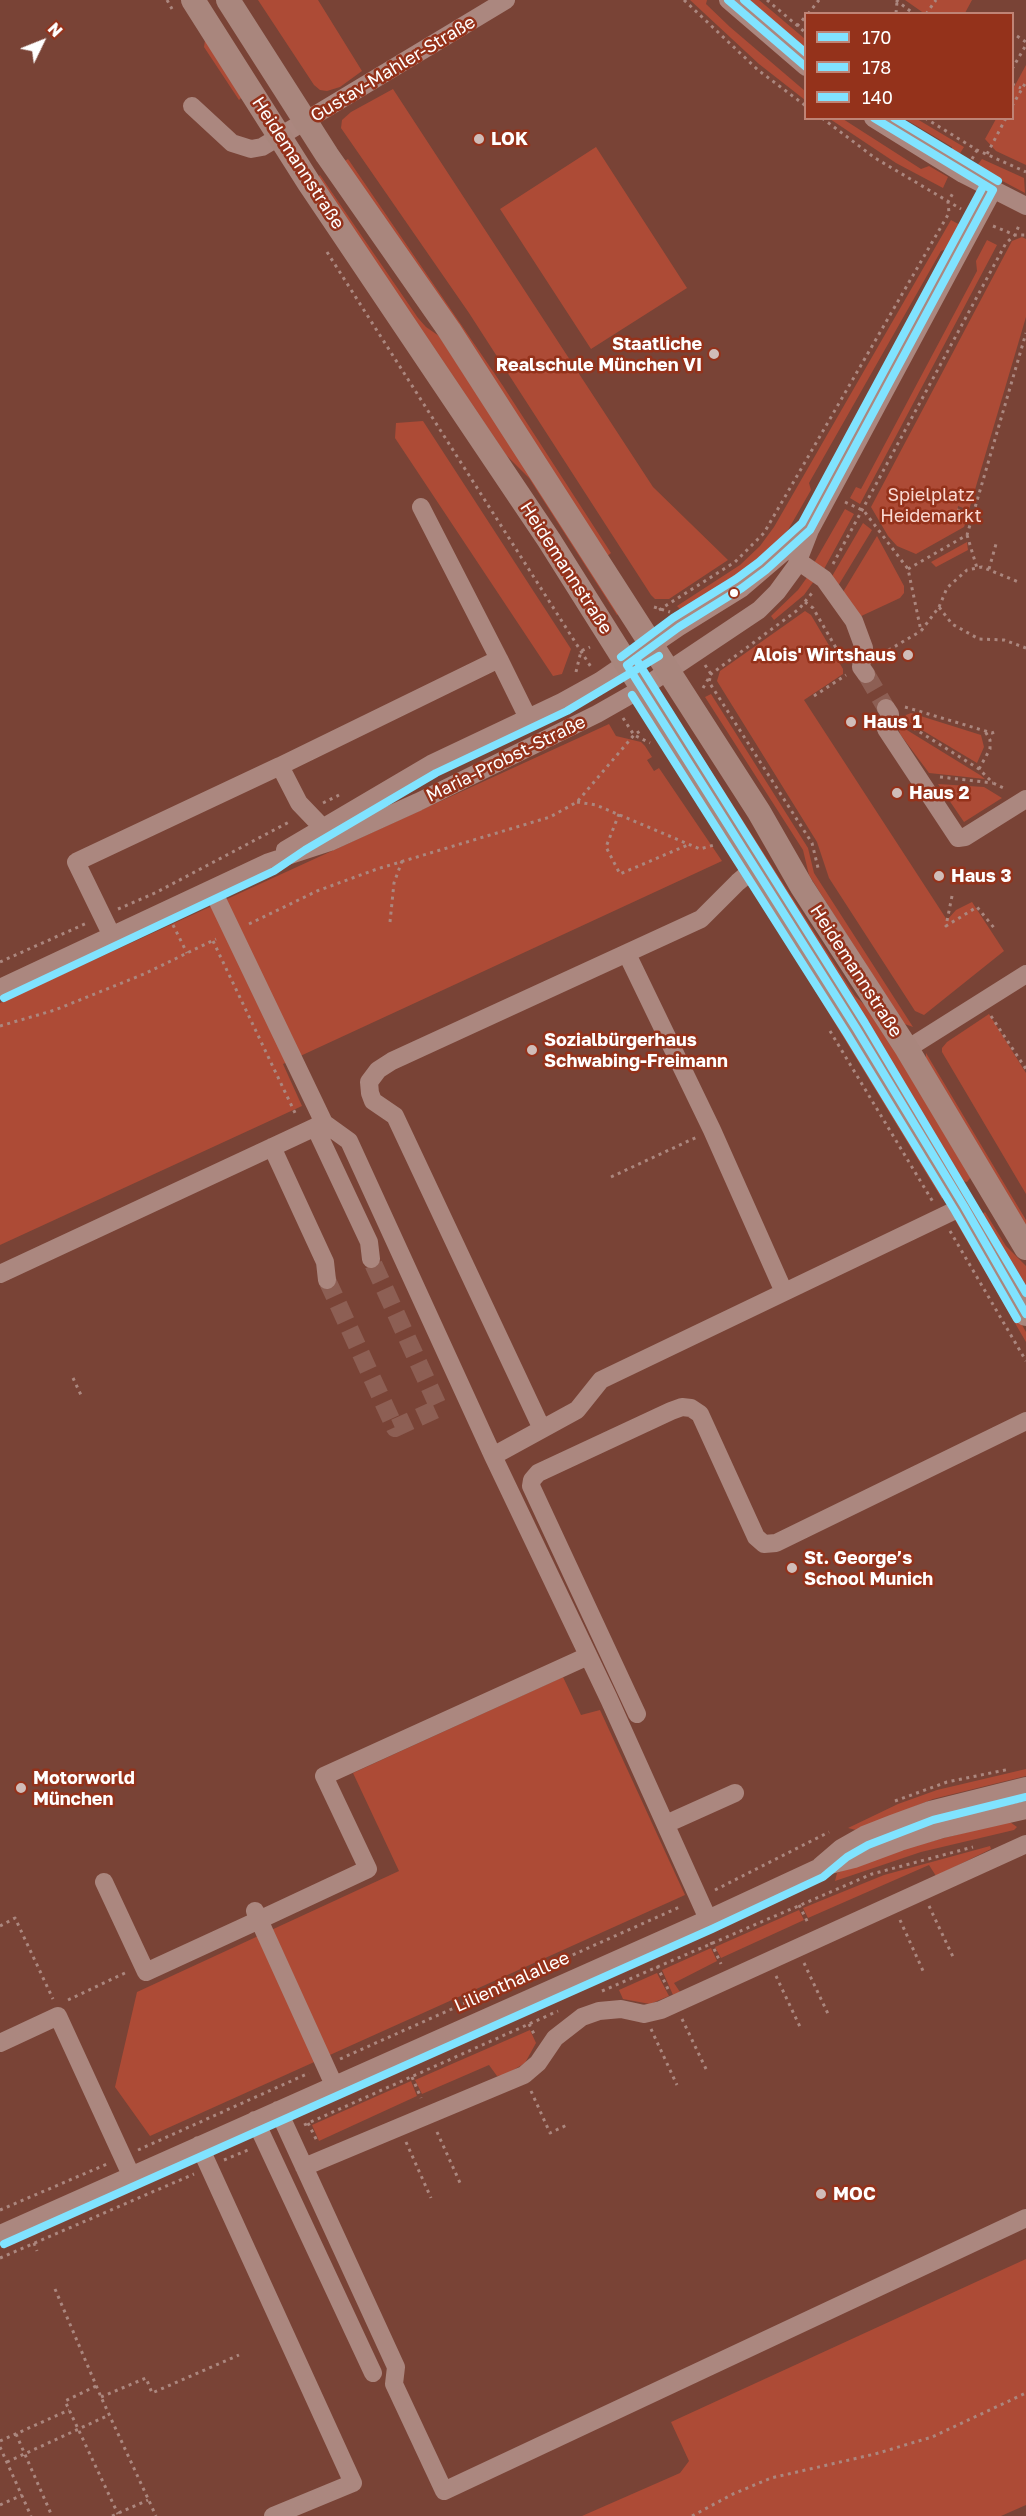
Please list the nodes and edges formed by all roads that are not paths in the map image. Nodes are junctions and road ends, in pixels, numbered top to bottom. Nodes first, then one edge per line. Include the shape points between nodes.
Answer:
1 (193, 0) edge
2 (228, 0) edge
3 (506, 0) edge
4 (728, 0) edge
5 (804, 65) edge
6 (192, 106) dead end
7 (876, 120) edge
8 (306, 122) junction
9 (280, 138) junction
10 (993, 190) junction
11 (1024, 211) edge
12 (421, 507) dead end
13 (810, 530) junction
14 (798, 561) junction
15 (653, 646) junction
16 (499, 658) junction
17 (627, 665) junction
18 (668, 671) junction
19 (859, 671) tunnel mouth
20 (641, 689) junction
21 (888, 711) tunnel mouth
22 (528, 718) junction
23 (280, 766) junction
24 (1018, 794) edge
25 (322, 827) junction
26 (269, 862) junction
27 (756, 867) junction
28 (212, 889) junction
29 (112, 936) junction
30 (627, 954) junction
31 (1026, 974) edge
32 (0, 988) edge
33 (907, 1049) junction
34 (314, 1128) junction
35 (272, 1147) junction
36 (991, 1190) junction
37 (964, 1206) junction
38 (1026, 1248) edge
39 (370, 1251) tunnel mouth
40 (326, 1271) tunnel mouth
41 (0, 1274) edge
42 (784, 1292) junction
43 (1026, 1314) edge
44 (1026, 1421) edge
45 (542, 1429) junction
46 (493, 1456) junction
47 (531, 1486) junction
48 (512, 1495) junction
49 (582, 1653) junction
50 (626, 1691) junction
51 (609, 1699) junction
52 (637, 1714) dead end
53 (1020, 1788) edge
54 (735, 1793) dead end
55 (1024, 1814) edge
56 (666, 1824) junction
57 (1026, 1844) edge
58 (818, 1868) junction
59 (104, 1882) dead end
60 (257, 1915) junction
61 (708, 1919) junction
62 (0, 2043) edge
63 (334, 2085) junction
64 (278, 2110) junction
65 (255, 2120) junction
66 (200, 2145) junction
67 (304, 2167) junction
68 (131, 2175) junction
69 (1026, 2218) edge
70 (0, 2234) edge
71 (374, 2373) dead end
72 (273, 2516) edge

1 - 9 main road, Heidemannstraße
2 - 8 main road, Heidemannstraße
3 - 8 street, Gustav-Mahler-Straße
4 - 5 street
6 - 9 street, Gustav-Mahler-Straße via 232,143 251,149
7 - 10 street
8 - 9 street, Gustav-Mahler-Straße
8 - 15 main road, Heidemannstraße via 449,330
9 - 17 main road, Heidemannstraße via 549,540
10 - 11 street
10 - 13 street
12 - 16 street
13 - 14 street, Maria-Probst-Straße
13 - 15 street, Maria-Probst-Straße via 742,588
14 - 18 street, Maria-Probst-Straße via 759,610
14 - 19 street via 824,579 856,627 864,648
15 - 17 street, Maria-Probst-Straße
15 - 18 main road, Heidemannstraße
16 - 22 street
16 - 23 street
17 - 20 main road, Heidemannstraße
17 - 22 street, Maria-Probst-Straße
18 - 20 street, Maria-Probst-Straße
18 - 33 main road, Heidemannstraße
20 - 26 street, Maria-Probst-Straße via 418,802 330,842
20 - 27 main road, Heidemannstraße
21 - 24 street via 886,729 958,838 965,837
22 - 25 street, Maria-Probst-Straße via 431,764
23 - 25 street via 299,802
23 - 29 street via 76,862
25 - 26 street, Maria-Probst-Straße
26 - 28 street, Maria-Probst-Straße
27 - 30 street via 701,920
27 - 37 main road, Heidemannstraße
28 - 29 street, Maria-Probst-Straße
28 - 34 street
29 - 32 street, Maria-Probst-Straße
30 - 42 street
30 - 45 street via 392,1061 369,1082 374,1101 395,1116
31 - 33 street
33 - 36 main road, Heidemannstraße
34 - 35 street
34 - 39 street
34 - 46 street via 349,1141
35 - 40 street
35 - 41 street
36 - 37 main road
36 - 38 main road, Heidemannstraße
37 - 42 street
37 - 43 main road, Heidemannstraße
42 - 45 street via 601,1380 578,1410
44 - 47 street via 776,1543 764,1544 756,1537 699,1414 691,1408 682,1407 537,1473
45 - 46 street
46 - 48 street
47 - 48 street
47 - 50 street
48 - 49 street
49 - 51 street
49 - 60 street via 324,1776 368,1869
50 - 51 street
50 - 52 street
51 - 56 street
53 - 55 street, Lilienthalallee
53 - 58 street, Lilienthalallee via 930,1810 864,1835
54 - 56 street
55 - 58 street, Lilienthalallee via 943,1829
56 - 61 street
57 - 67 street via 654,2013 621,2009 582,2017 555,2038 538,2063 524,2075
58 - 61 street, Lilienthalallee
59 - 60 street via 146,1972
60 - 63 street
61 - 63 street, Lilienthalallee
62 - 68 street via 57,2011
63 - 64 street, Lilienthalallee
64 - 65 street, Lilienthalallee
64 - 67 street
65 - 66 street, Lilienthalallee
65 - 71 street
66 - 68 street, Lilienthalallee
66 - 72 street via 353,2483
67 - 69 street via 396,2367 394,2384 444,2491
68 - 70 street, Lilienthalallee

